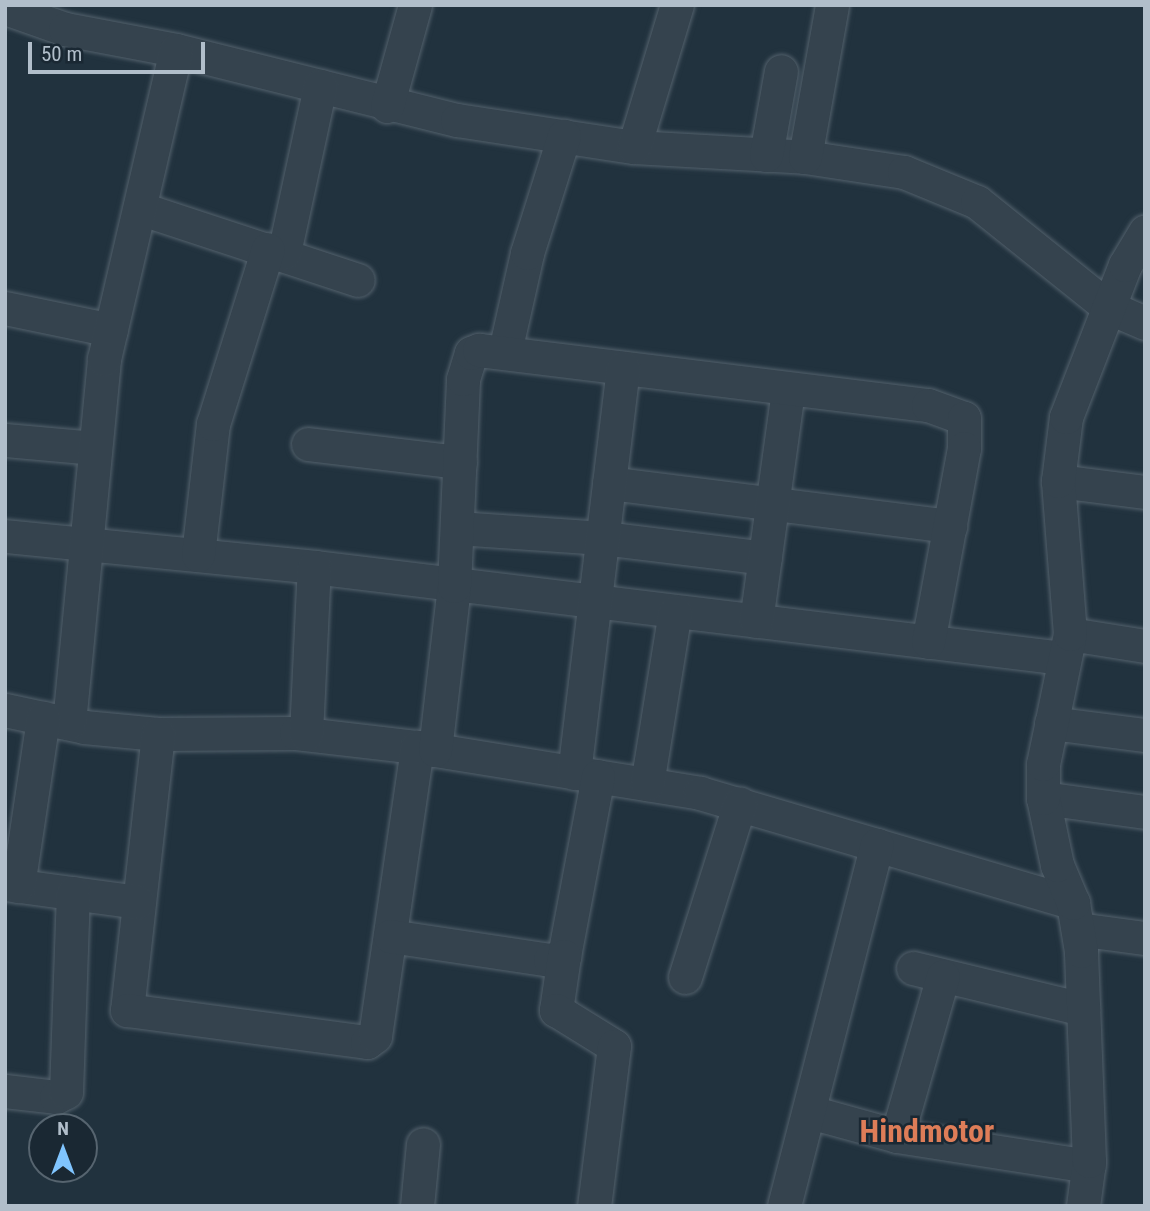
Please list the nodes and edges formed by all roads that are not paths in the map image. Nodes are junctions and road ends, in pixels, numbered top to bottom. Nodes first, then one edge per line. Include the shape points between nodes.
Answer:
1 (415, 5) edge
2 (677, 5) edge
3 (832, 5) edge
4 (5, 8) edge
5 (176, 50) junction
6 (781, 71) dead end
7 (320, 86) junction
8 (387, 106) junction
9 (564, 136) junction
10 (634, 147) junction
11 (766, 155) junction
12 (805, 158) junction
13 (142, 209) junction
14 (1145, 232) edge
15 (276, 251) junction
16 (358, 280) dead end
17 (1108, 307) junction
18 (5, 308) edge
19 (1145, 323) edge
20 (111, 330) junction
21 (505, 351) junction
22 (623, 368) junction
23 (788, 390) junction
24 (5, 440) edge
25 (308, 444) dead end
26 (95, 448) junction
27 (460, 463) junction
28 (1058, 481) junction
29 (609, 483) junction
30 (1145, 492) edge
31 (772, 505) junction
32 (950, 526) junction
33 (457, 528) junction
34 (5, 536) edge
35 (603, 538) junction
36 (86, 541) junction
37 (198, 555) junction
38 (765, 558) junction
39 (314, 567) junction
40 (454, 586) junction
41 (595, 603) junction
42 (675, 612) junction
43 (756, 621) junction
44 (928, 642) junction
45 (1066, 646) junction
46 (1145, 646) edge
47 (5, 710) edge
48 (56, 721) junction
49 (1051, 723) junction
50 (158, 734) junction
51 (306, 734) junction
52 (1145, 735) edge
53 (426, 749) junction
54 (586, 775) junction
55 (647, 784) junction
56 (1043, 798) junction
57 (740, 803) junction
58 (1145, 812) edge
59 (877, 845) junction
60 (12, 885) edge
61 (72, 893) junction
62 (138, 902) junction
63 (1076, 916) junction
64 (390, 936) junction
65 (1145, 938) edge
66 (564, 956) junction
67 (685, 976) dead end
68 (1083, 1009) junction
69 (5, 1091) edge
70 (810, 1112) junction
71 (897, 1136) junction
72 (422, 1144) dead end
73 (1088, 1166) junction
74 (417, 1206) edge
75 (594, 1206) edge
76 (784, 1206) edge
77 (1083, 1206) edge

1 - 8 street
2 - 10 street
3 - 12 street
4 - 5 street via 65,29
5 - 7 street
5 - 13 street
6 - 11 street
7 - 8 street
7 - 15 street
8 - 9 street
9 - 10 street
9 - 21 street via 527,253
10 - 11 street
11 - 12 street
12 - 17 street via 873,165 940,184 1000,218
13 - 15 street
13 - 20 street
14 - 17 street
15 - 16 street
15 - 37 street via 213,424
17 - 19 street
17 - 28 street via 1066,417
18 - 20 street
20 - 26 street
21 - 22 street
21 - 27 street via 479,350 467,361
22 - 23 street
22 - 29 street
23 - 31 street
23 - 32 street via 928,405 964,418 964,448
24 - 26 street
25 - 27 street
26 - 36 street
27 - 33 street
28 - 30 street
28 - 45 street
29 - 31 street
29 - 35 street
31 - 32 street
31 - 38 street
32 - 44 street
33 - 35 street
33 - 40 street
34 - 36 street
35 - 38 street
35 - 41 street
36 - 37 street
36 - 48 street
37 - 39 street
38 - 43 street
39 - 40 street
39 - 51 street
40 - 41 street
40 - 53 street
41 - 42 street
41 - 54 street
42 - 43 street
42 - 55 street
43 - 44 street
44 - 45 street
45 - 46 street
45 - 49 street
47 - 48 street
48 - 50 street
48 - 60 street
49 - 52 street
49 - 56 street via 1043,764
50 - 51 street
50 - 62 street
51 - 53 street
53 - 54 street
53 - 64 street
54 - 55 street
54 - 66 street
55 - 57 street
56 - 58 street
56 - 63 street via 1057,865
57 - 59 street
57 - 67 street
59 - 63 street
59 - 70 street
60 - 61 street
61 - 62 street
61 - 69 street via 66,1092 56,1097
62 - 64 street via 125,1003 133,1013 370,1041 375,1036
63 - 65 street
63 - 68 street
64 - 66 street via 550,960
66 - 75 street via 556,1010 614,1046
68 - 71 street via 928,972
68 - 73 street
70 - 71 street
70 - 76 street
71 - 73 street
72 - 74 street
73 - 77 street

